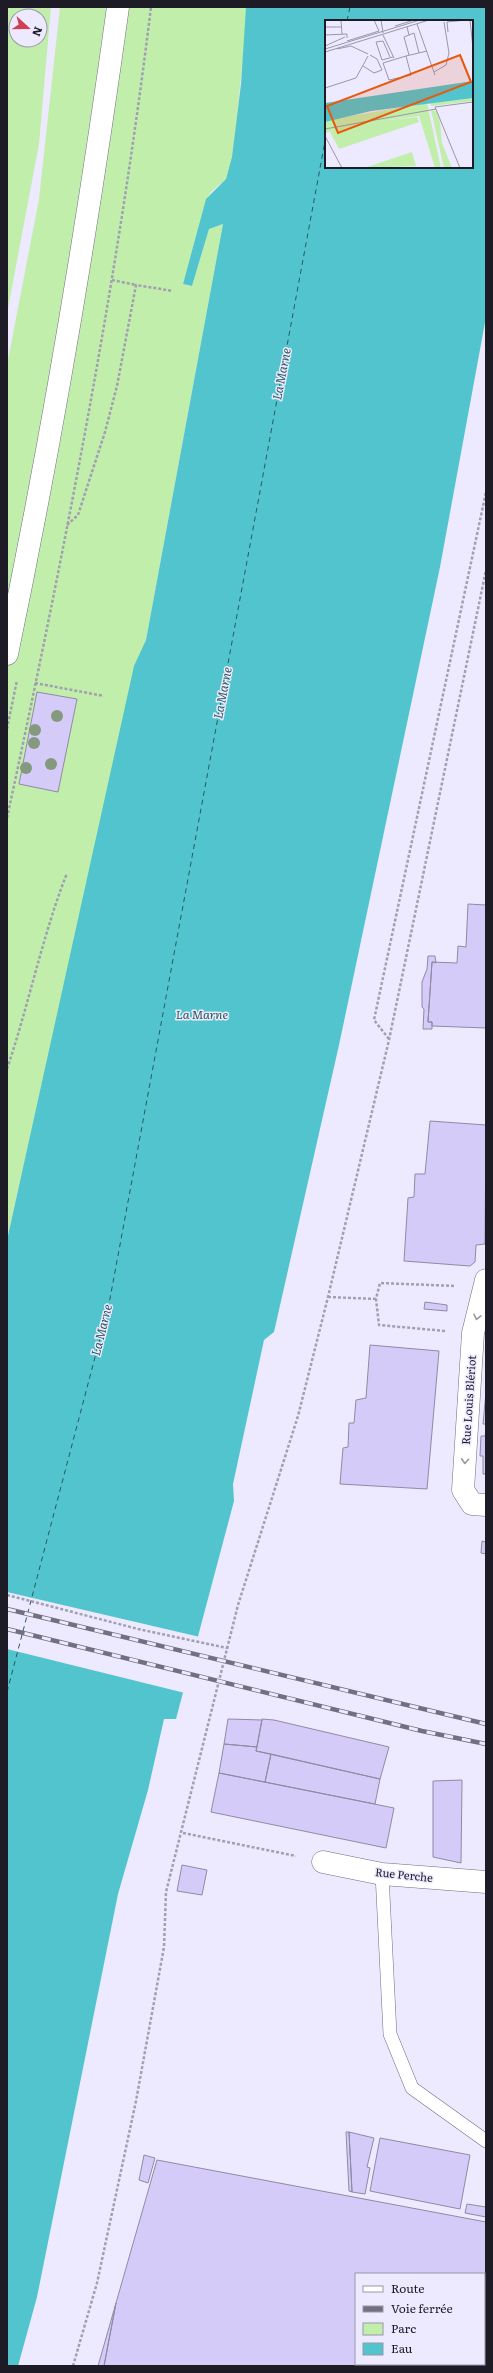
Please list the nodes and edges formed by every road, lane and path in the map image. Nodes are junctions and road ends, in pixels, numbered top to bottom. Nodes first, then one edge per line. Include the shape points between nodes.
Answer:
1 (118, 7) edge
2 (112, 280) dead end
3 (136, 284) junction
4 (173, 291) dead end
5 (486, 492) edge
6 (67, 526) dead end
7 (486, 570) edge
8 (7, 654) edge
9 (34, 684) dead end
10 (104, 696) dead end
11 (67, 873) dead end
12 (389, 1040) junction
13 (7, 1069) edge
14 (485, 1283) edge
15 (328, 1297) junction
16 (376, 1299) junction
17 (473, 1333) junction
18 (486, 1505) edge
19 (7, 1595) edge
20 (227, 1648) junction
21 (183, 1832) junction
22 (323, 1862) joint
23 (382, 1874) junction
24 (486, 1882) edge
25 (486, 2141) edge
26 (73, 2366) edge

1 - 8 street via 86,232 33,526
2 - 3 path
3 - 4 path
3 - 6 path via 117,386 105,432 78,515
5 - 12 path via 374,1020
7 - 12 path
9 - 10 path
11 - 13 path via 55,904
12 - 15 path
14 - 16 path via 380,1283
14 -> 17 street, Rue Louis Blériot
15 - 16 path
15 - 20 path via 298,1416 238,1605
16 - 17 path via 379,1325
17 -> 18 street, Rue Louis Blériot via 463,1490 472,1504
19 - 20 path via 138,1629
20 - 21 path
21 - 22 path
21 - 26 path via 166,1892 164,1947 136,2100 97,2283
22 - 23 street, Rue Perche
23 - 24 street, Rue Perche
23 - 25 lane via 390,2034 412,2088

